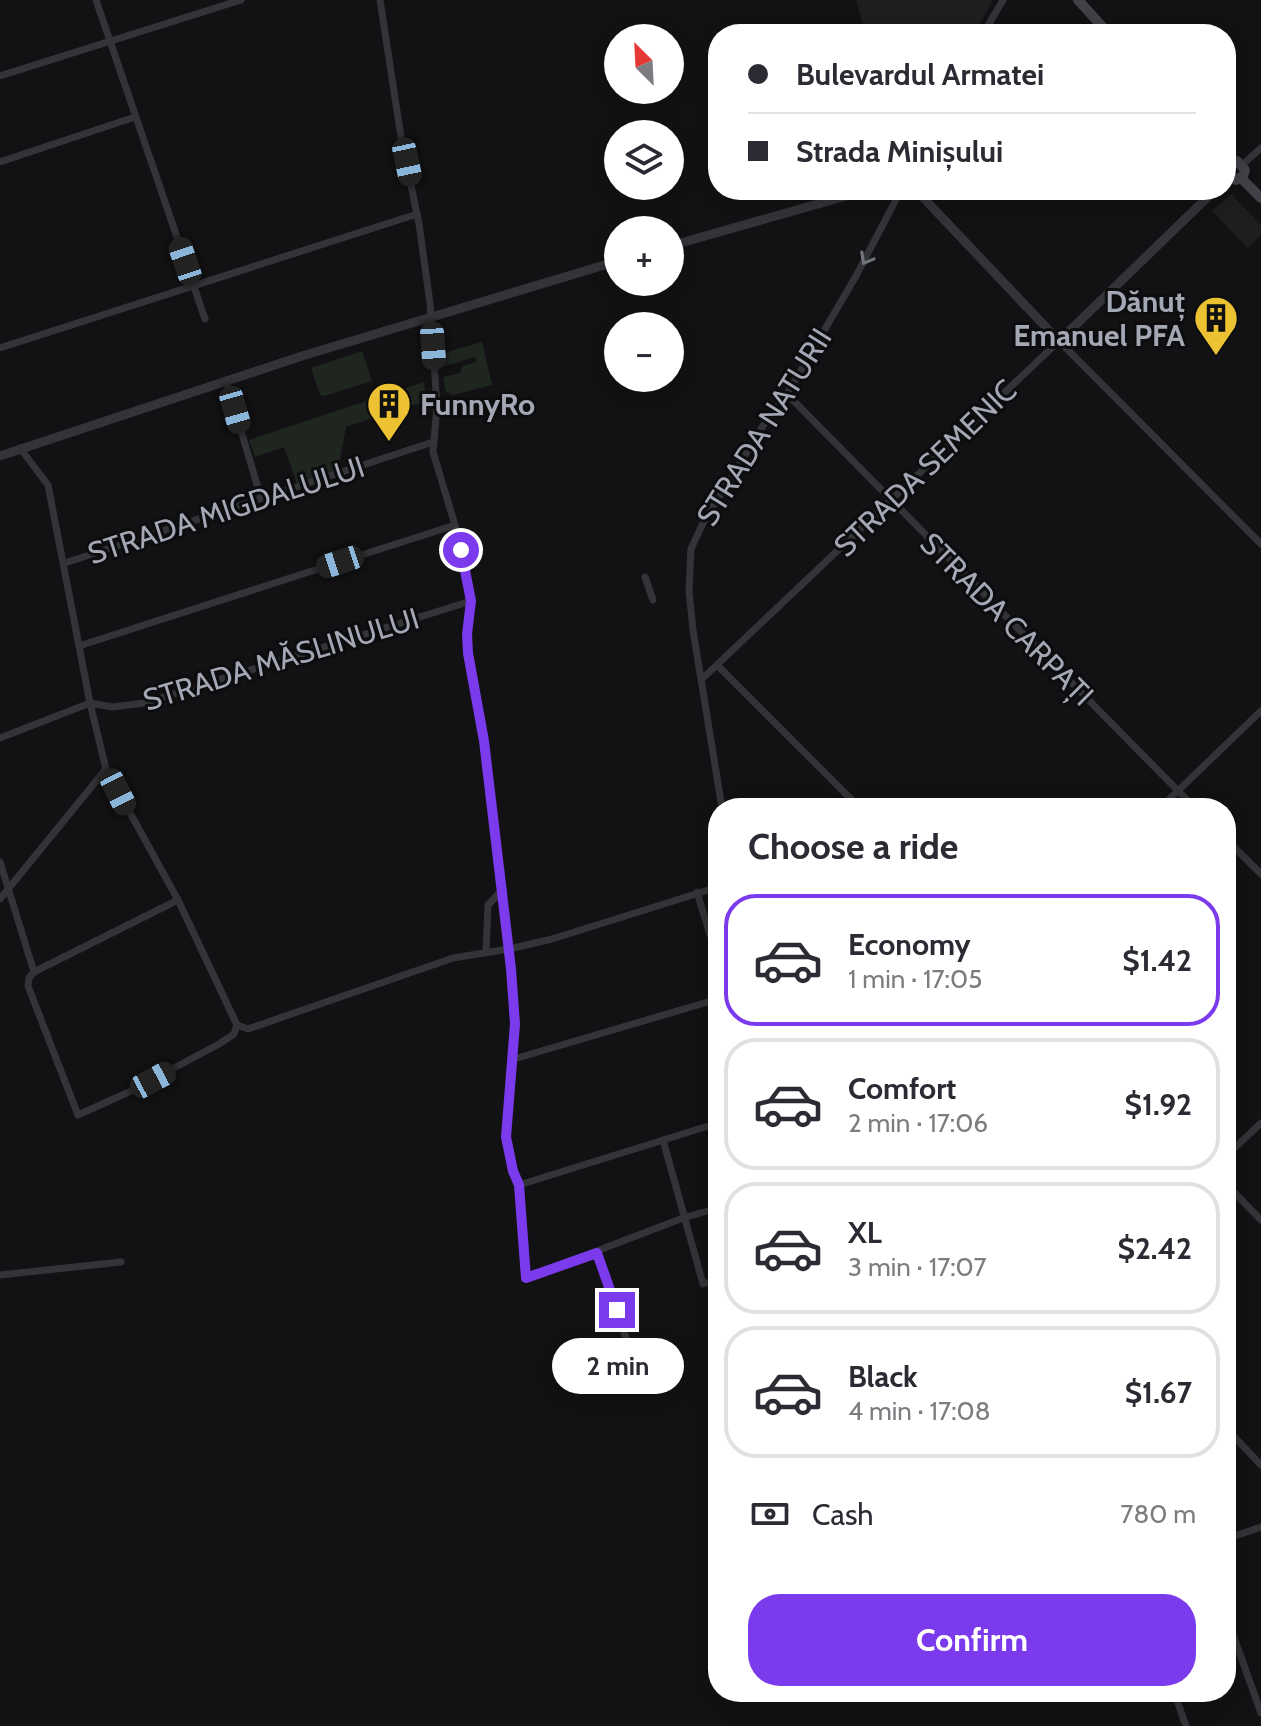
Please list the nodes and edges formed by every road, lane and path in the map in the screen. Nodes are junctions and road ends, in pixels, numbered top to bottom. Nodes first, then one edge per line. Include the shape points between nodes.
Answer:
1 (96, 0) edge
2 (241, 0) edge
3 (380, 0) edge
4 (1003, 0) edge
5 (1078, 0) edge
6 (989, 24) edge
7 (1100, 24) edge
8 (111, 43) junction
9 (0, 76) edge
10 (135, 117) junction
11 (1261, 148) edge
12 (0, 162) edge
13 (1236, 162) edge
14 (1243, 164) junction
15 (1241, 178) junction
16 (1236, 179) edge
17 (1261, 198) edge
18 (832, 200) edge
19 (896, 200) edge
20 (925, 200) edge
21 (1205, 200) edge
22 (417, 214) junction
23 (684, 242) edge
24 (604, 265) edge
25 (193, 285) junction
26 (431, 316) junction
27 (205, 319) dead end
28 (1059, 341) junction
29 (0, 348) edge
30 (226, 380) junction
31 (787, 394) junction
32 (433, 442) junction
33 (20, 448) junction
34 (1, 454) edge
35 (261, 498) junction
36 (890, 501) junction
37 (455, 525) junction
38 (1261, 544) edge
39 (65, 563) junction
40 (645, 577) dead end
41 (653, 600) dead end
42 (471, 601) junction
43 (79, 646) junction
44 (718, 666) junction
45 (702, 679) junction
46 (90, 703) junction
47 (1261, 711) edge
48 (0, 738) edge
49 (106, 769) junction
50 (1178, 791) junction
51 (720, 798) edge
52 (850, 798) edge
53 (1171, 798) edge
54 (1185, 798) edge
55 (1236, 849) edge
56 (0, 862) edge
57 (1261, 874) edge
58 (9, 888) junction
59 (708, 889) edge
60 (501, 891) junction
61 (697, 892) junction
62 (0, 899) edge
63 (178, 900) junction
64 (708, 928) edge
65 (509, 949) junction
66 (486, 952) junction
67 (34, 972) junction
68 (708, 1002) edge
69 (237, 1025) junction
70 (514, 1059) junction
71 (1261, 1123) edge
72 (708, 1126) edge
73 (663, 1140) junction
74 (1236, 1147) edge
75 (519, 1185) junction
76 (1236, 1194) edge
77 (708, 1211) edge
78 (683, 1218) junction
79 (1261, 1220) edge
80 (597, 1253) junction
81 (121, 1262) dead end
82 (0, 1275) edge
83 (708, 1282) edge
84 (636, 1367) dead end
85 (1236, 1439) edge
86 (1261, 1465) edge
87 (1261, 1527) edge
88 (1236, 1536) edge
89 (1236, 1643) edge
90 (1178, 1702) edge
91 (1261, 1713) edge
92 (1186, 1726) edge

1 - 8 street
2 - 8 street
3 - 22 street
4 - 6 street
5 - 7 main road
8 - 9 street
8 - 10 street
10 - 12 street
10 - 25 street
11 - 14 street
13 - 14 main road
14 - 15 main road
15 - 16 main road
15 - 17 main road
18 - 23 street
19 -> 31 street, STRADA NATURII
20 - 28 street
21 - 28 street, STRADA SEMENIC
22 - 25 street
22 - 26 street
24 - 26 street
25 - 27 street
25 - 29 street
26 - 30 street
26 - 32 street via 437,407
28 - 36 street, STRADA SEMENIC
28 - 38 street
30 - 33 street
30 - 35 street
31 - 36 street, STRADA CARPAȚI
31 - 45 street, STRADA NATURII via 691,549 689,591
32 - 35 street, STRADA MIGDALULUI
32 - 37 street
33 - 34 street
33 - 39 street via 48,485
35 - 39 street, STRADA MIGDALULUI
36 - 44 street, STRADA SEMENIC
36 - 50 street, STRADA CARPAȚI
37 - 42 street
37 - 43 street
39 - 43 street
40 - 41 street
42 - 46 street, STRADA MĂSLINULUI via 145,703
42 - 60 street via 468,653
43 - 46 street
44 - 45 street, STRADA SEMENIC
44 - 52 street
45 - 51 street, STRADA NATURII
46 - 48 street
46 - 49 street
47 - 50 street
49 - 58 street
49 - 63 street
50 - 53 street
50 - 54 street, STRADA CARPAȚI
55 - 57 street
56 - 58 street
58 - 62 street
58 - 67 street
59 - 61 street
60 - 65 street
60 - 66 street via 488,905
61 - 64 street
61 - 65 street
63 - 67 street
63 - 69 street
65 - 66 street
65 - 70 street
66 - 69 street via 453,958 248,1029
67 - 69 street via 28,986 78,1115 219,1044 234,1034
68 - 70 street
70 - 75 street via 506,1137
71 - 74 street
72 - 73 street
73 - 75 street
73 - 78 street
75 - 80 street via 526,1278
76 - 79 street
77 - 78 street
78 - 80 street
78 - 83 street via 703,1284
80 - 84 street
81 - 82 street
85 - 86 street
87 - 88 street
89 - 91 street
90 - 92 street

